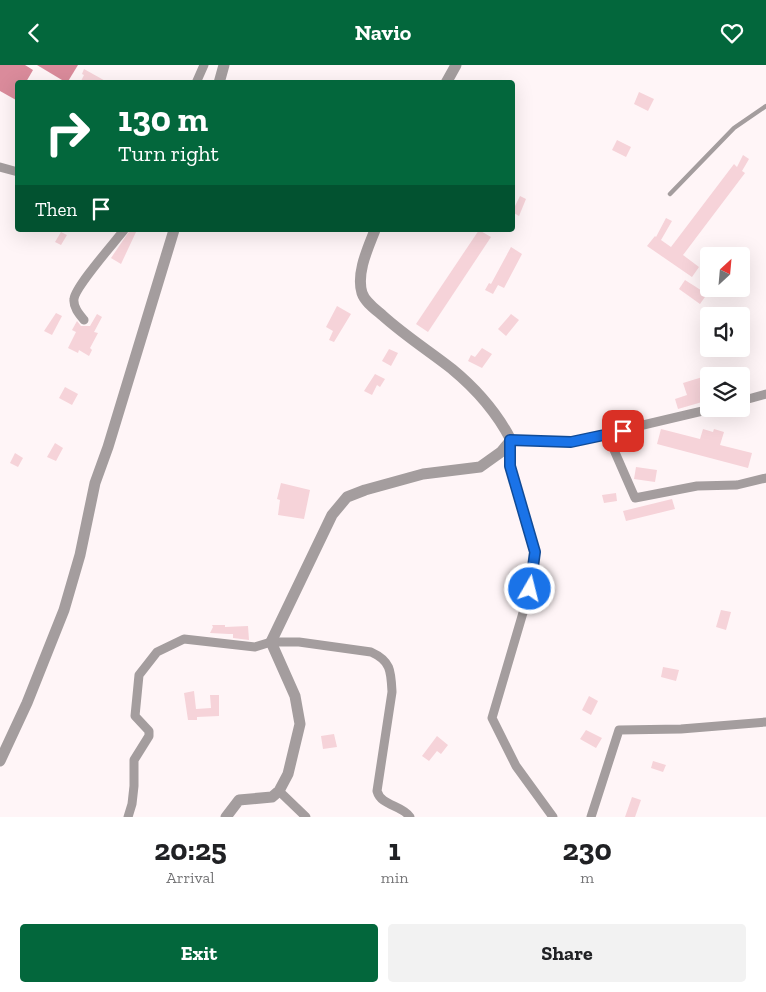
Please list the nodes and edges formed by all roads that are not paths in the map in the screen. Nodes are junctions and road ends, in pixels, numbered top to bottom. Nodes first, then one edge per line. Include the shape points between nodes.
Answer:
1 (204, 65) edge
2 (224, 65) edge
3 (456, 65) edge
4 (197, 80) edge
5 (221, 80) edge
6 (448, 80) edge
7 (766, 106) edge
8 (0, 167) edge
9 (15, 171) edge
10 (670, 194) dead end
11 (122, 232) edge
12 (173, 232) edge
13 (374, 232) edge
14 (84, 320) dead end
15 (766, 394) edge
16 (750, 398) edge
17 (700, 412) edge
18 (606, 434) junction
19 (510, 440) junction
20 (766, 477) edge
21 (271, 641) junction
22 (766, 722) edge
23 (0, 761) edge
24 (279, 791) junction
25 (128, 817) edge
26 (226, 817) edge
27 (306, 817) edge
28 (410, 817) edge
29 (553, 817) edge
30 (590, 817) edge

1 - 4 street
2 - 5 street
3 - 6 street
7 - 10 lane via 734,128
8 - 9 street
11 - 14 street via 74,299 76,310
12 - 23 street via 95,483 80,555 64,610
13 - 19 street via 364,261 363,295 404,334 476,392 500,421
15 - 16 street
17 - 18 street
18 - 19 street via 571,442
18 - 20 street via 634,499 696,485 737,485
19 - 21 street via 502,451 480,467 423,475 347,497 332,515
19 - 29 street via 510,466 535,552 530,589 492,718 516,766
21 - 24 street via 295,696 300,724 288,774
21 - 25 street via 254,647 184,639 157,652 139,675 136,717 149,735 134,760 132,804
21 - 28 street via 370,652 386,661 392,692 377,791 381,799
22 - 30 street via 620,730
24 - 26 street via 272,797 239,800
24 - 27 street

